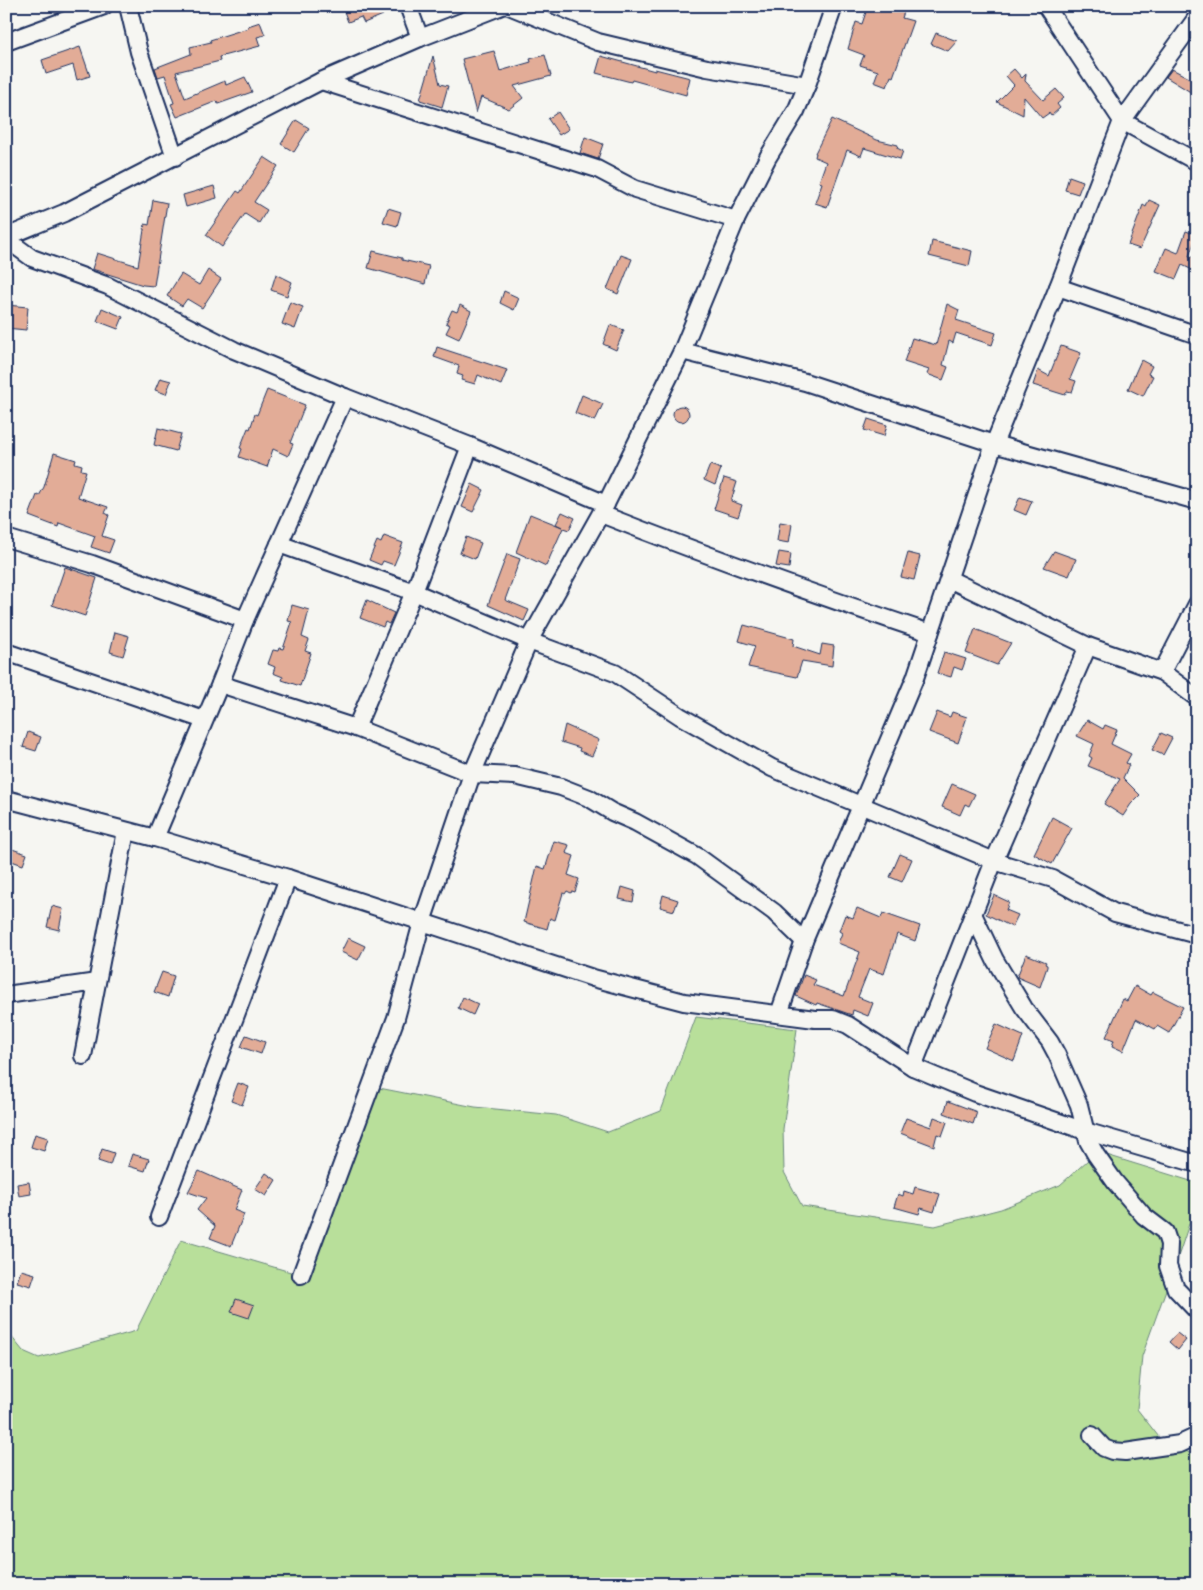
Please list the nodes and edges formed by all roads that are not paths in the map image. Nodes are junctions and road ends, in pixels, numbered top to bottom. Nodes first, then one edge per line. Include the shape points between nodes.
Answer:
1 (104, 6) edge
2 (128, 6) edge
3 (408, 6) edge
4 (502, 6) edge
5 (509, 6) edge
6 (834, 6) edge
7 (1046, 6) edge
8 (1197, 17) edge
9 (420, 38) junction
10 (6, 42) edge
11 (322, 81) junction
12 (807, 86) junction
13 (1122, 121) junction
14 (175, 157) junction
15 (1197, 162) edge
16 (736, 220) junction
17 (6, 238) edge
18 (1058, 287) junction
19 (1197, 335) edge
20 (682, 351) junction
21 (345, 398) junction
22 (994, 444) junction
23 (470, 446) junction
24 (1197, 501) edge
25 (604, 509) junction
26 (6, 538) edge
27 (280, 544) junction
28 (949, 579) junction
29 (414, 592) junction
30 (1197, 604) edge
31 (245, 620) junction
32 (930, 633) junction
33 (529, 641) junction
34 (1088, 646) junction
35 (6, 652) edge
36 (1162, 672) junction
37 (220, 684) junction
38 (1197, 698) edge
39 (204, 720) junction
40 (356, 728) junction
41 (472, 774) junction
42 (6, 800) edge
43 (861, 806) junction
44 (126, 831) junction
45 (155, 838) junction
46 (994, 861) junction
47 (288, 878) junction
48 (973, 914) junction
49 (422, 922) junction
50 (1197, 935) edge
51 (804, 941) junction
52 (97, 982) junction
53 (6, 995) edge
54 (779, 1014) junction
55 (83, 1056) dead end
56 (913, 1067) junction
57 (1084, 1131) junction
58 (1197, 1164) edge
59 (159, 1217) dead end
60 (301, 1274) dead end
61 (1197, 1311) edge
62 (1092, 1435) dead end
63 (1197, 1436) edge

1 - 10 street
2 - 14 street via 139,52
3 - 9 street
4 - 9 street
5 - 12 street via 598,42 707,68
6 - 12 street
7 - 13 street
8 - 13 street
9 - 11 street
11 - 14 street
11 - 16 street via 596,169 635,189
12 - 16 street
13 - 15 street
13 - 18 street
14 - 17 street via 64,213
16 - 20 street
17 - 21 street via 32,258 108,286 234,350
18 - 19 street
18 - 22 street
20 - 22 street via 805,382
20 - 25 street
21 - 23 street
21 - 27 street
22 - 24 street
22 - 28 street
23 - 25 street
23 - 29 street
25 - 32 street via 755,573
25 - 33 street
26 - 31 street via 92,564
27 - 29 street
27 - 31 street
28 - 32 street
28 - 34 street
29 - 33 street
29 - 40 street
30 - 36 street
31 - 37 street
32 - 43 street via 915,678
33 - 41 street
33 - 43 street via 614,672 680,716 772,768
34 - 36 street
34 - 46 street
35 - 39 street
36 - 38 street
37 - 39 street
37 - 40 street
39 - 45 street
40 - 41 street
41 - 49 street
41 - 51 street via 516,776 589,798 697,856 774,912
42 - 44 street
43 - 46 street
43 - 51 street
44 - 45 street
44 - 52 street
45 - 47 street
46 - 48 street
46 - 50 street via 1052,879 1115,913
47 - 49 street
47 - 59 street
48 - 56 street
48 - 57 street via 1014,992 1058,1055 1079,1105
49 - 54 street via 593,978 684,1002
49 - 60 street via 396,1018
51 - 54 street
52 - 53 street
52 - 55 street
54 - 56 street via 833,1019 848,1025
56 - 57 street via 975,1093
57 - 58 street
57 - 61 street via 1115,1182 1144,1216 1165,1232 1169,1244 1168,1266 1176,1289
62 - 63 street via 1104,1448 1125,1452 1180,1444

